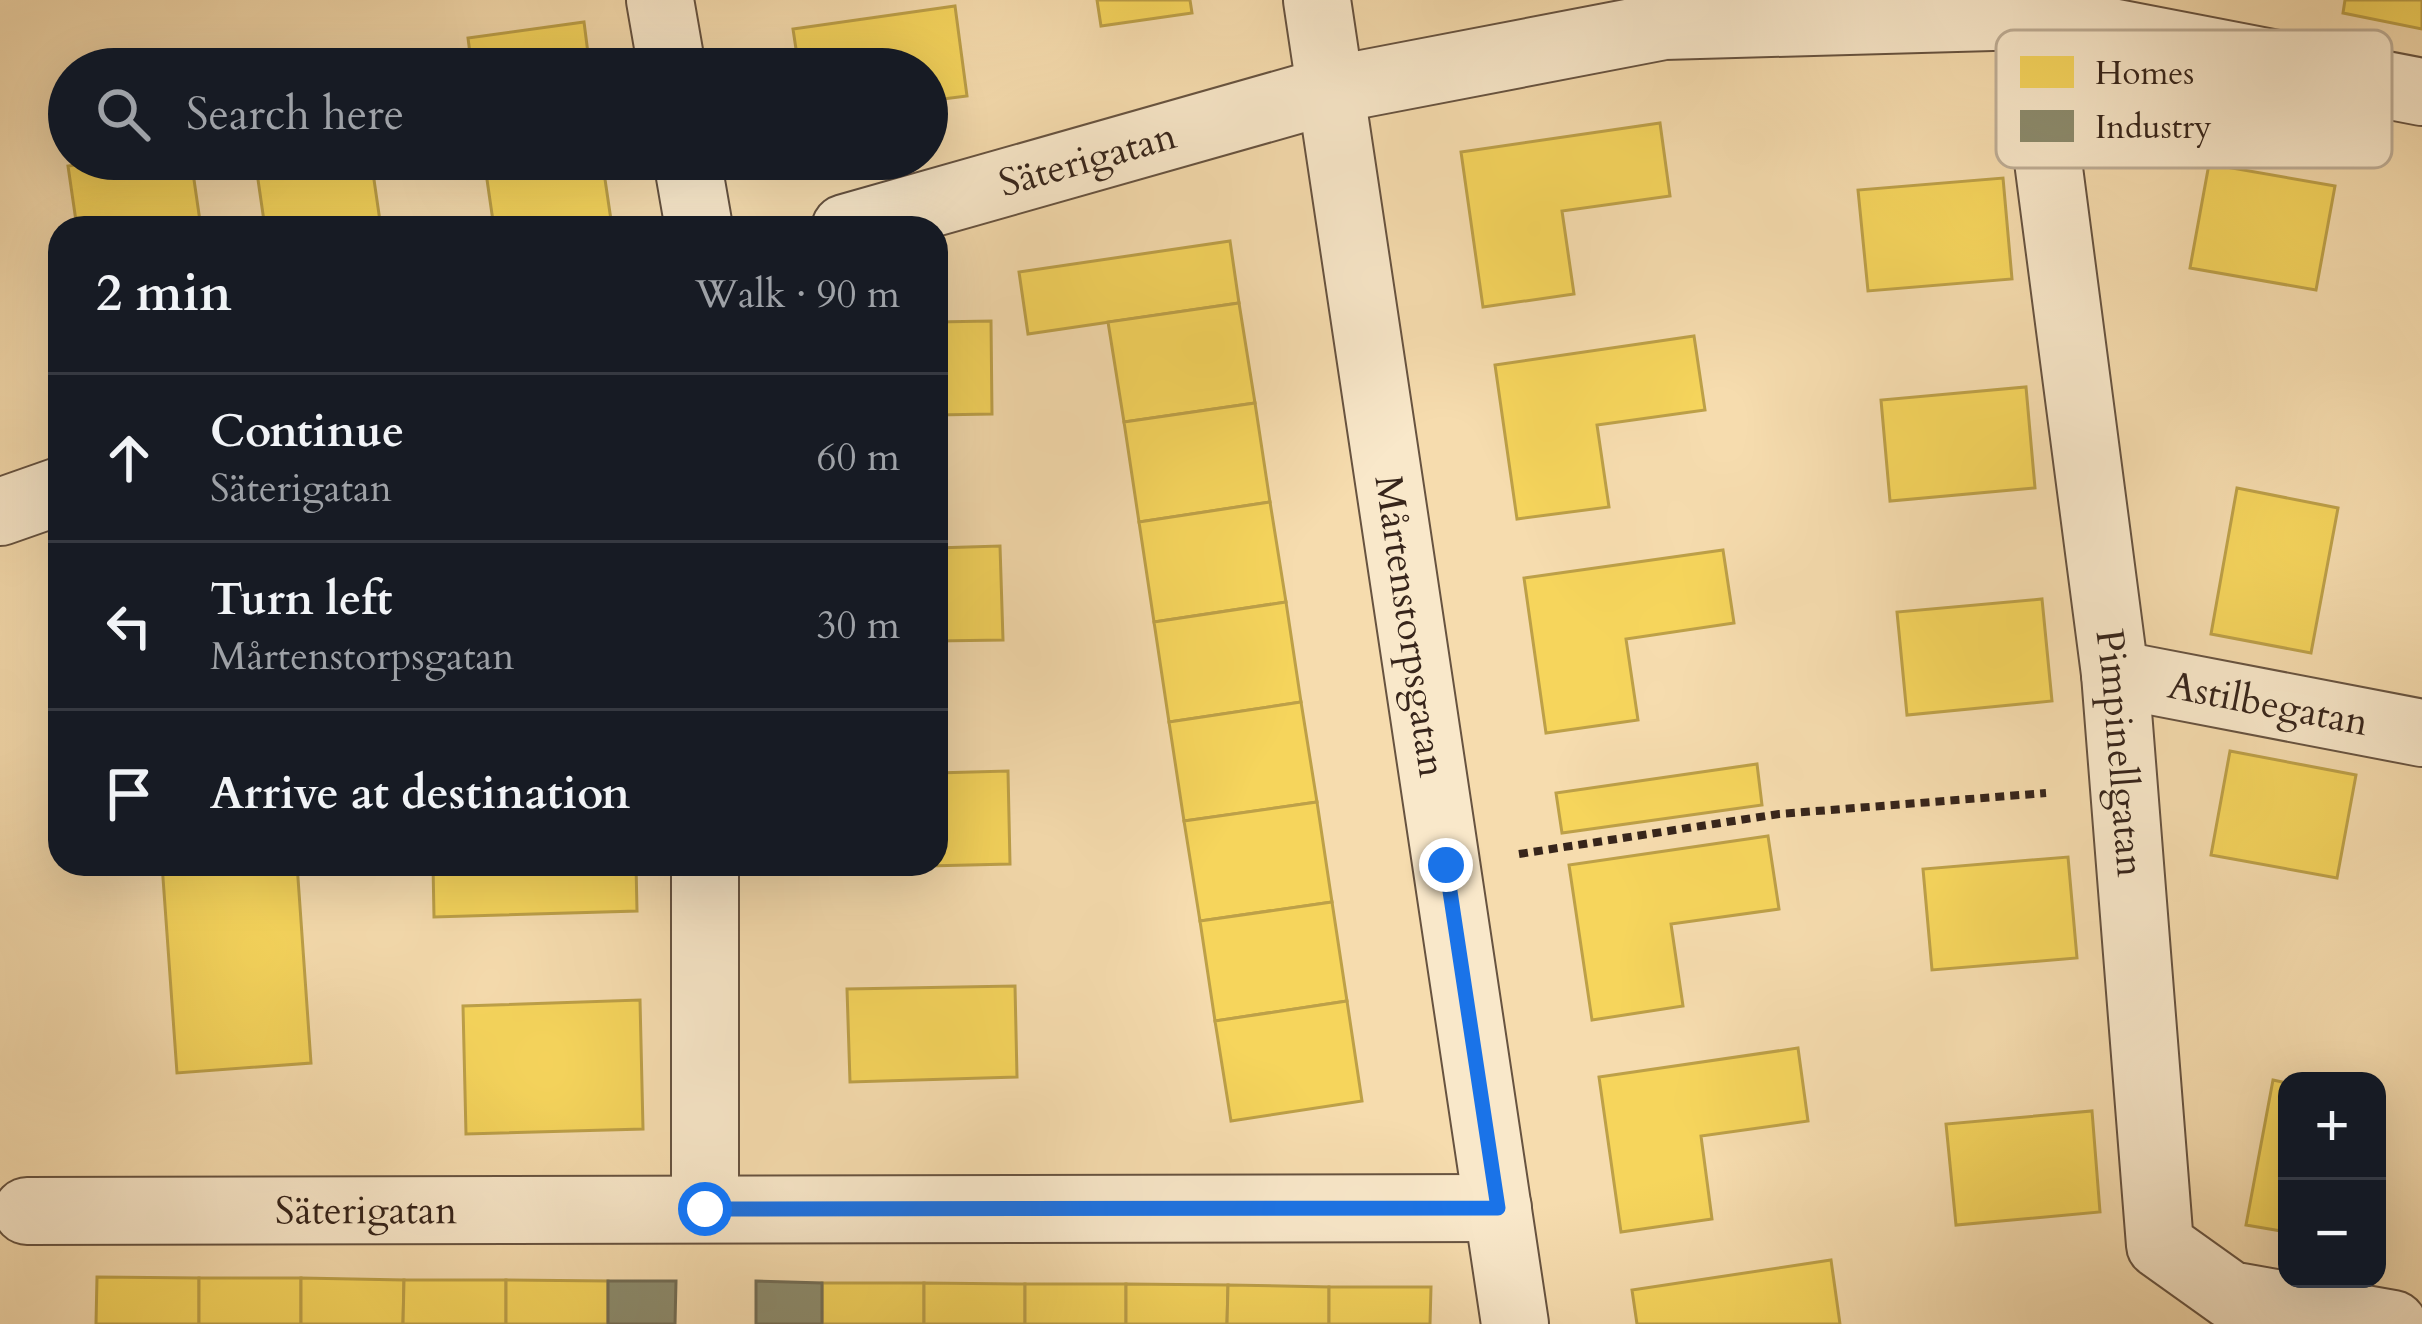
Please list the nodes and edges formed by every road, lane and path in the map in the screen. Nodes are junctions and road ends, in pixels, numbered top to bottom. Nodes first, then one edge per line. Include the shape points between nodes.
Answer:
1 (660, 0) edge
2 (1317, 0) edge
3 (2027, 8) edge
4 (2130, 30) edge
5 (668, 48) edge
6 (2392, 86) edge
7 (1331, 91) junction
8 (2422, 92) edge
9 (2048, 168) edge
10 (691, 180) edge
11 (697, 216) edge
12 (888, 216) edge
13 (48, 495) edge
14 (0, 512) edge
15 (2115, 674) junction
16 (2422, 733) edge
17 (2065, 791) dead end
18 (1446, 865) junction
19 (705, 876) edge
20 (1498, 1208) junction
21 (705, 1209) junction
22 (26, 1211) dead end
23 (1515, 1324) edge
24 (2393, 1324) edge

1 - 5 street
2 - 7 street, Mårtenstorpsgatan
3 - 4 street, Säterigatan
3 - 7 street, Säterigatan via 1664,26
6 - 8 street, Säterigatan
7 - 12 street, Säterigatan
7 - 18 street, Mårtenstorpsgatan
9 - 15 street, Pimpinellgatan
10 - 11 street
13 - 14 street
15 - 16 street, Astilbegatan
15 - 24 street, Pimpinellgatan via 2160,1245 2230,1295
17 - 18 path via 1779,814
18 - 20 street, Mårtenstorpsgatan
19 - 21 street
20 - 21 street, Säterigatan
20 - 23 street, Mårtenstorpsgatan
21 - 22 street, Säterigatan

